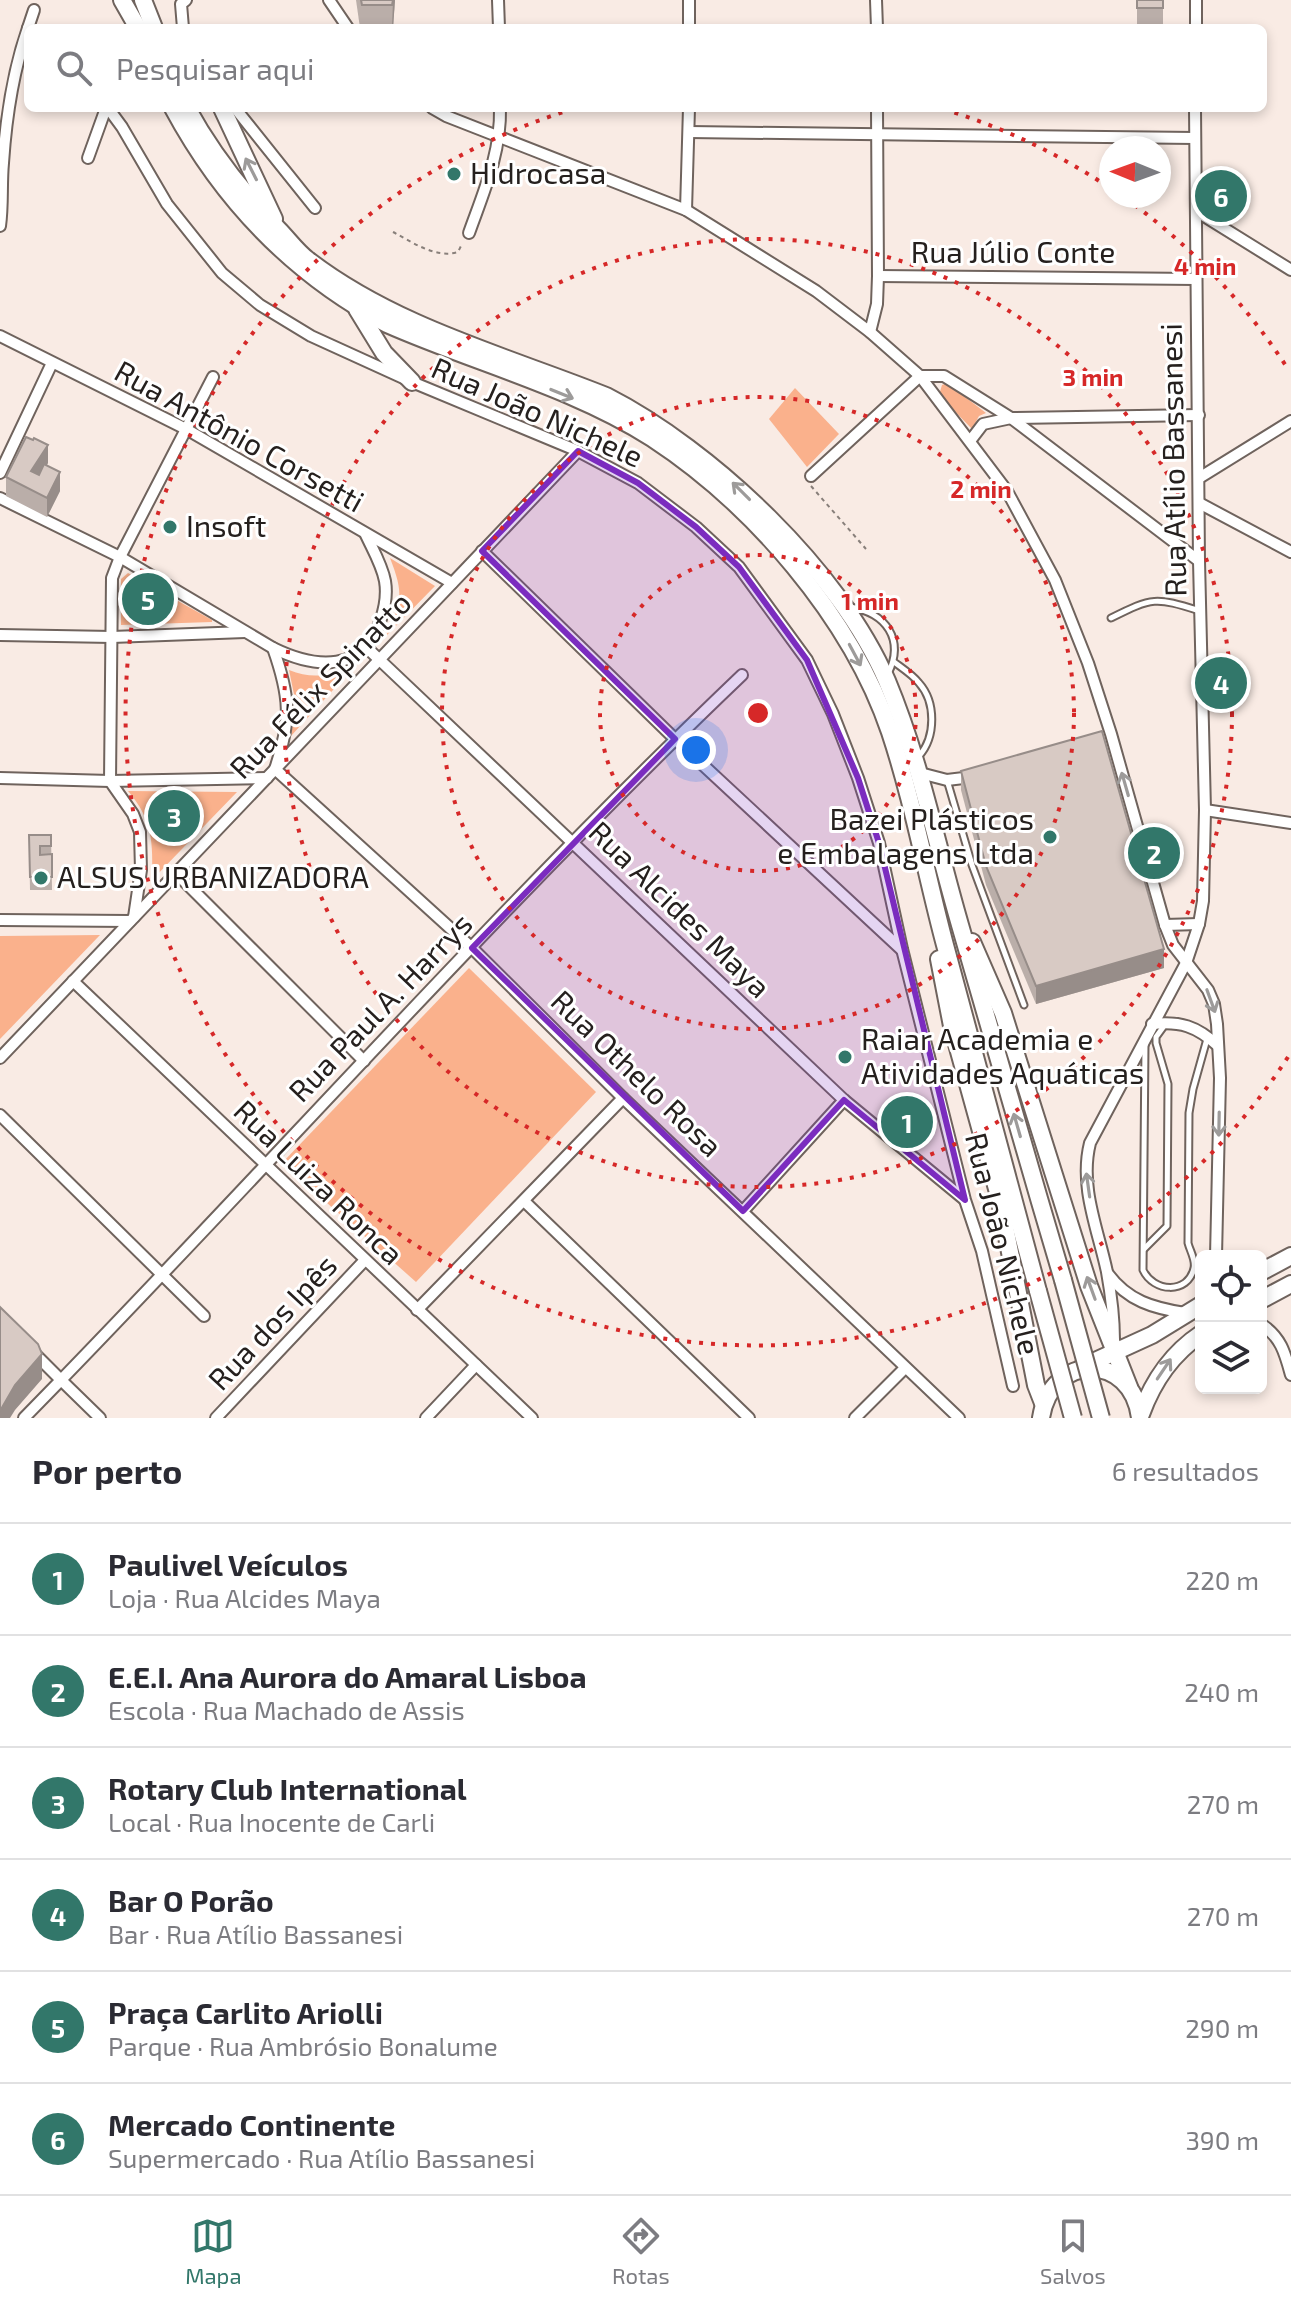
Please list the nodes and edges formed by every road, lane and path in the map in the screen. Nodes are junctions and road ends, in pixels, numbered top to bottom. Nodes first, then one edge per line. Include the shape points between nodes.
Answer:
1 (122, 0) edge
2 (143, 0) edge
3 (186, 0) edge
4 (329, 0) edge
5 (498, 0) edge
6 (689, 0) edge
7 (876, 0) edge
8 (1196, 0) edge
9 (34, 10) dead end
10 (29, 24) edge
11 (136, 24) edge
12 (152, 24) edge
13 (182, 24) edge
14 (345, 24) edge
15 (499, 24) edge
16 (689, 24) edge
17 (877, 24) edge
18 (1196, 24) edge
19 (24, 39) edge
20 (105, 112) edge
21 (110, 112) edge
22 (175, 112) edge
23 (189, 112) edge
24 (224, 112) edge
25 (238, 112) edge
26 (441, 112) edge
27 (500, 112) edge
28 (689, 112) edge
29 (877, 112) edge
30 (1195, 112) edge
31 (689, 132) junction
32 (877, 135) junction
33 (500, 138) junction
34 (1195, 138) junction
35 (88, 158) dead end
36 (1, 162) edge
37 (315, 208) dead end
38 (686, 210) junction
39 (1196, 211) junction
40 (0, 226) edge
41 (280, 231) junction
42 (393, 232) dead end
43 (469, 233) joint
44 (1291, 270) edge
45 (878, 276) junction
46 (1196, 279) junction
47 (356, 307) junction
48 (870, 332) junction
49 (0, 336) edge
50 (52, 363) junction
51 (920, 376) junction
52 (213, 377) dead end
53 (412, 382) junction
54 (1199, 415) junction
55 (1011, 418) junction
56 (1291, 421) edge
57 (186, 429) junction
58 (970, 441) junction
59 (578, 451) junction
60 (0, 473) edge
61 (811, 476) joint
62 (1199, 478) junction
63 (0, 498) edge
64 (1199, 503) junction
65 (366, 535) junction
66 (866, 549) dead end
67 (482, 551) junction
68 (1291, 552) edge
69 (120, 557) junction
70 (1199, 561) junction
71 (452, 583) junction
72 (843, 606) junction
73 (1200, 611) junction
74 (1111, 618) dead end
75 (247, 632) junction
76 (0, 635) edge
77 (112, 637) junction
78 (366, 647) junction
79 (273, 648) junction
80 (379, 660) junction
81 (894, 662) junction
82 (742, 675) dead end
83 (886, 678) junction
84 (1111, 734) junction
85 (1097, 738) edge
86 (675, 739) junction
87 (918, 767) junction
88 (275, 769) junction
89 (986, 773) edge
90 (0, 778) edge
91 (267, 778) junction
92 (947, 780) junction
93 (110, 781) junction
94 (1205, 810) junction
95 (1291, 823) edge
96 (574, 843) junction
97 (176, 873) junction
98 (953, 901) junction
99 (935, 905) junction
100 (132, 919) junction
101 (0, 920) edge
102 (1199, 924) junction
103 (1165, 925) junction
104 (472, 948) junction
105 (902, 949) junction
106 (1186, 963) junction
107 (73, 981) junction
108 (1024, 1005) dead end
109 (1167, 1022) junction
110 (1152, 1024) junction
111 (1145, 1035) junction
112 (1208, 1036) junction
113 (1218, 1046) junction
114 (0, 1058) edge
115 (364, 1061) junction
116 (623, 1098) junction
117 (844, 1100) junction
118 (0, 1115) edge
119 (264, 1165) junction
120 (965, 1200) junction
121 (524, 1201) junction
122 (743, 1211) junction
123 (1143, 1250) junction
124 (1216, 1250) edge
125 (1291, 1256) edge
126 (365, 1260) junction
127 (1267, 1269) edge
128 (1107, 1272) junction
129 (162, 1276) junction
130 (1291, 1284) edge
131 (1267, 1297) edge
132 (1195, 1308) edge
133 (417, 1310) junction
134 (1185, 1313) junction
135 (204, 1316) dead end
136 (1267, 1328) edge
137 (1195, 1339) edge
138 (1116, 1348) junction
139 (31, 1351) edge
140 (476, 1365) junction
141 (905, 1368) junction
142 (1074, 1371) junction
143 (1291, 1375) edge
144 (61, 1380) junction
145 (1013, 1386) dead end
146 (1129, 1387) junction
147 (1042, 1411) edge
148 (1140, 1417) edge
149 (24, 1418) edge
150 (100, 1418) edge
151 (216, 1418) edge
152 (426, 1418) edge
153 (532, 1418) edge
154 (749, 1418) edge
155 (855, 1418) edge
156 (959, 1418) edge
157 (1073, 1418) edge
158 (1101, 1418) edge

1 - 11 highway
2 - 12 highway
3 - 13 street via 180,10
4 - 14 street
5 - 15 street
6 - 16 street
7 - 17 street
8 - 18 street
9 - 10 street
19 - 36 street
20 - 35 street
21 - 53 street, Rua João Nichele via 167,204 222,273 260,305 311,336
22 - 47 highway via 246,216 303,270
23 - 41 highway via 226,171
41 -> 24 highway
25 - 37 street
26 - 33 street
27 - 33 street
28 - 31 street
29 - 32 street
30 - 34 street, Rua Atílio Bassanesi
31 - 32 street
31 - 38 street
32 - 34 street
32 - 45 street
33 - 38 street
33 - 43 street
34 - 39 street, Rua Atílio Bassanesi
36 - 40 street
38 - 48 street via 816,291
39 - 44 street
39 - 46 street, Rua Atílio Bassanesi
72 -> 41 highway via 730,479 692,448 606,396 390,311 305,259
42 - 43 path via 447,254 458,252
45 - 46 street, Rua Júlio Conte
45 - 48 street
46 - 54 street, Rua Atílio Bassanesi
47 - 53 highway via 384,353
47 -> 99 highway via 421,339 607,412 694,469 753,522 806,580 867,679 889,729
48 - 51 street
49 - 50 street, Rua Antônio Corsetti
50 - 57 street, Rua Antônio Corsetti
50 - 60 street
51 - 55 street via 944,376
51 - 58 street
51 - 61 street
52 - 57 street
53 - 59 street, Rua João Nichele
54 - 55 street
54 - 62 street, Rua Atílio Bassanesi
55 - 58 street via 983,424
55 - 70 street
56 - 62 street
57 - 65 street, Rua Antônio Corsetti
57 - 69 street
58 - 84 street via 1007,491 1055,580
59 - 67 street, Rua Félix Spinatto
59 - 105 street, Rua João Nichele via 638,483 696,527 739,567 807,660 858,778 879,843
61 - 66 path via 813,489
62 - 64 street, Rua Atílio Bassanesi
63 - 69 street
64 - 68 street
64 - 70 street, Rua Atílio Bassanesi
65 - 71 street, Rua Antônio Corsetti
65 - 78 street via 385,583 384,609
67 - 71 street, Rua Félix Spinatto
67 - 86 street
69 - 75 street
69 - 77 street via 112,578
70 - 73 street, Rua Atílio Bassanesi
71 - 80 street, Rua Félix Spinatto
72 - 81 lane via 873,613 885,623 896,644
72 - 83 highway
73 - 74 lane via 1163,599
73 - 94 street, Rua Atílio Bassanesi
75 - 77 street
75 - 79 street
76 - 77 street
77 - 93 street
78 - 79 street via 336,663 294,659
78 - 80 street, Rua Alcides Maya
79 - 88 street via 288,702
80 - 88 street, Rua Félix Spinatto
80 - 96 street, Rua Alcides Maya
81 - 83 lane
81 - 87 lane via 921,684 931,709 931,731
82 - 86 street, Rua Paul A. Harrys
83 - 87 highway
84 - 85 street
103 -> 84 street
86 - 96 street, Rua Paul A. Harrys
86 - 105 street
87 - 92 street
87 - 98 highway
88 - 91 street, Rua Félix Spinatto
88 - 104 street, Rua Othelo Rosa
89 - 92 street
90 - 93 street
91 - 93 street
91 - 97 street, Rua Félix Spinatto
92 - 108 lane
93 - 100 street via 140,832 141,870
94 - 95 street
94 - 102 street, Rua Atílio Bassanesi
96 - 104 street, Rua Paul A. Harrys
96 - 117 street, Rua Alcides Maya
97 - 100 street, Rua Félix Spinatto
97 - 115 street
138 -> 98 highway via 1089,1286 1003,1013
158 -> 98 highway, bridge
99 - 147 highway via 952,1026 999,1196
99 - 157 highway, bridge
100 - 101 street
100 - 107 street, Rua Félix Spinatto
102 - 103 street
102 - 106 street, Rua Atílio Bassanesi
103 - 106 street
104 - 115 street, Rua Paul A. Harrys
104 - 116 street, Rua Othelo Rosa
105 - 120 street, Rua João Nichele
106 - 110 street
106 -> 113 street via 1214,1004
107 - 114 street, Rua Félix Spinatto
107 - 119 street, Rua Luiza Ronca
109 - 110 street
109 - 112 street
109 - 123 lane via 1156,1043 1168,1084 1167,1226
110 - 111 street
111 - 123 lane
128 -> 111 street via 1086,1159
112 - 113 street
112 - 123 lane via 1189,1113 1191,1275 1179,1286 1158,1286 1145,1276
113 -> 124 street
115 - 119 street, Rua Paul A. Harrys
116 - 121 street
116 - 122 street, Rua Othelo Rosa
117 - 120 street, Rua Alcides Maya
117 - 122 street
118 - 129 street
119 - 126 street, Rua Luiza Ronca
119 - 129 street, Rua Paul A. Harrys
120 - 145 street, Rua João Nichele
121 - 133 street
121 - 154 street
122 - 141 street, Rua Othelo Rosa
125 - 127 highway
126 - 133 street, Rua Luiza Ronca
126 - 151 street, Rua dos Ipês
128 - 134 street via 1117,1286 1150,1307
128 - 138 street
129 - 135 street
129 - 144 street, Rua Paul A. Harrys
130 - 131 highway
132 - 134 highway
133 - 140 street, Rua Luiza Ronca
134 - 138 highway via 1152,1335
136 - 143 street via 1281,1343
148 -> 137 highway via 1172,1357
138 - 142 highway
138 - 146 highway
139 - 144 street
140 - 152 street
140 - 153 street, Rua Luiza Ronca
141 - 155 street
141 - 156 street, Rua Othelo Rosa
142 - 146 highway via 1104,1370
142 - 147 highway via 1050,1389
144 - 149 street, Rua Paul A. Harrys
144 - 150 street
146 - 148 highway

